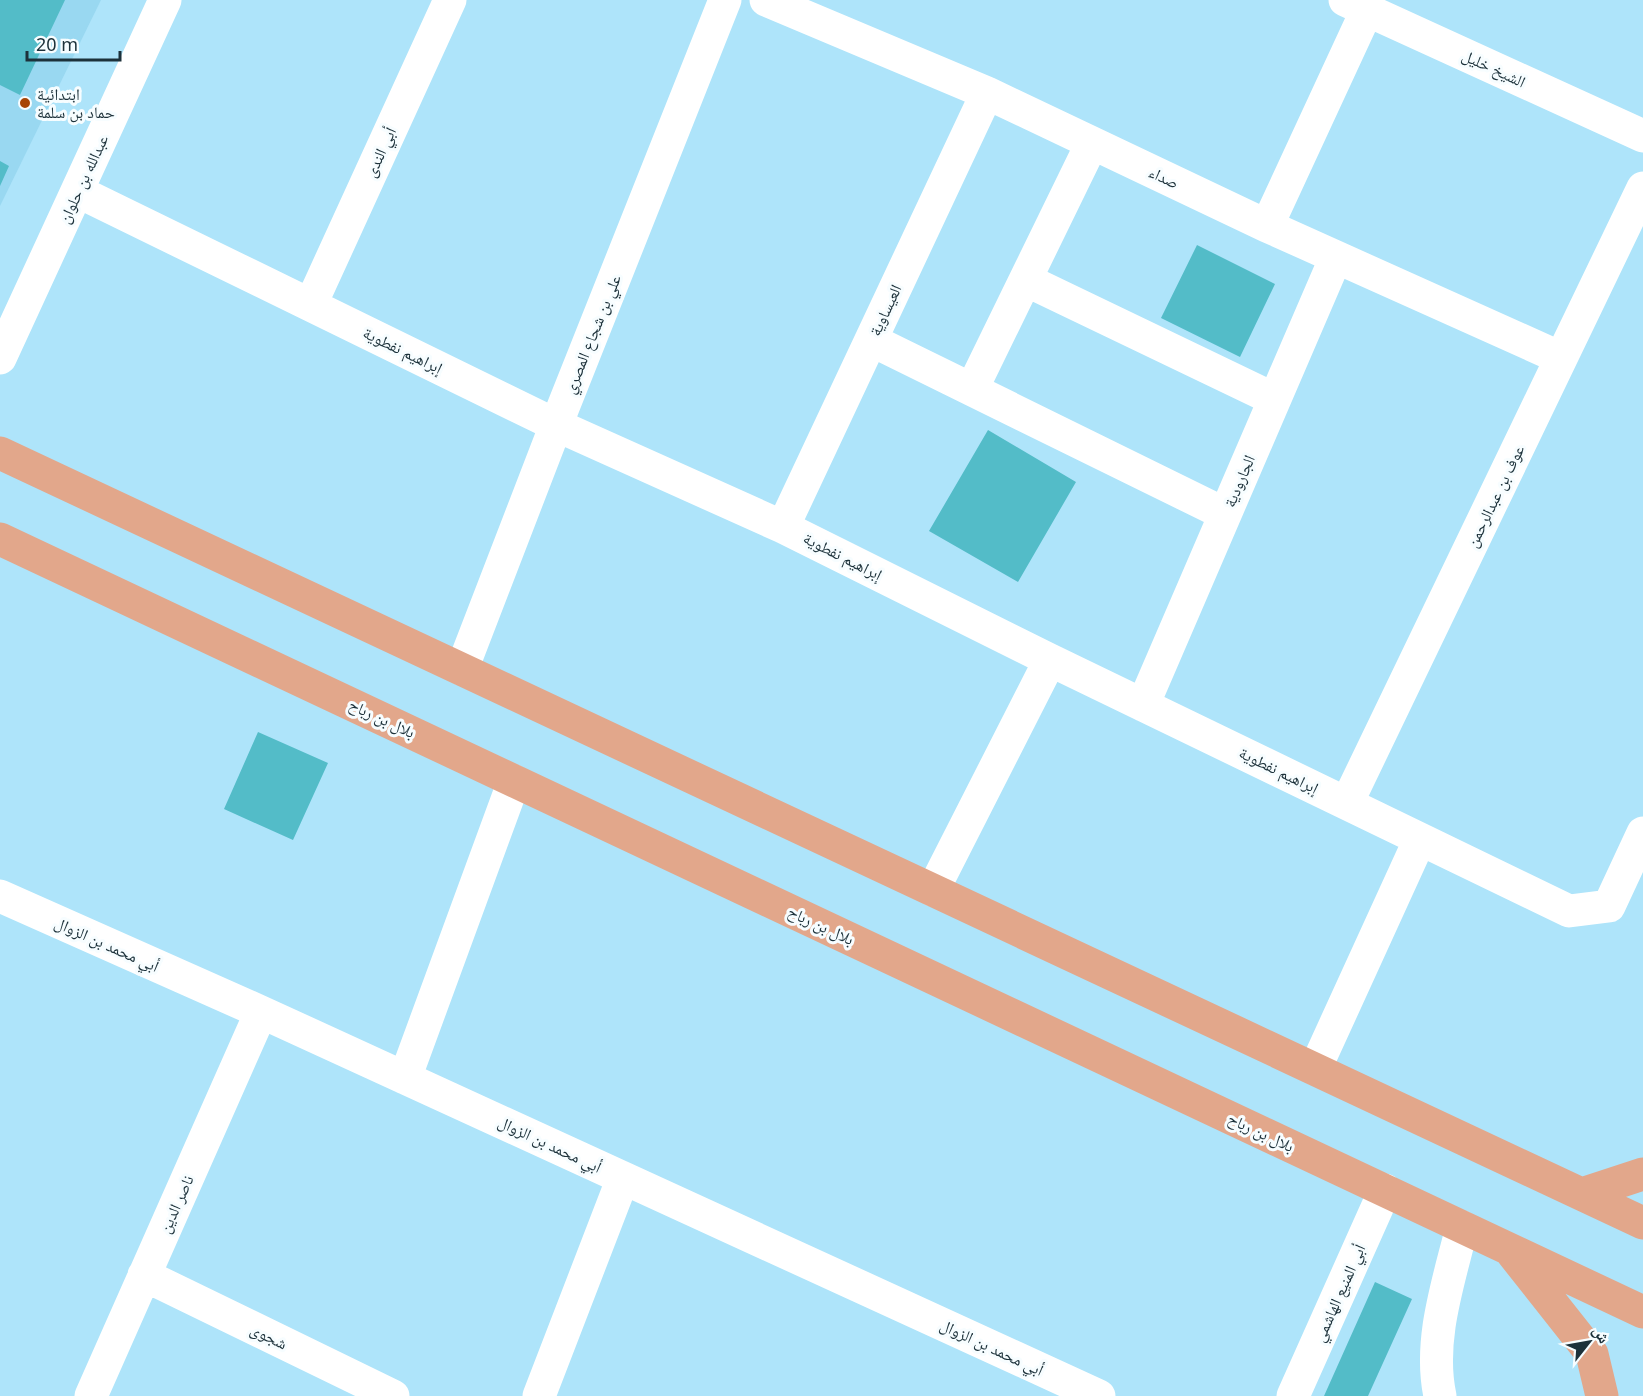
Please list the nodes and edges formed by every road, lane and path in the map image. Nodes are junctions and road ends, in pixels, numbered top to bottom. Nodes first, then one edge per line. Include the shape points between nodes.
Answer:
1 (165, 0) edge
2 (450, 0) edge
3 (725, 0) edge
4 (766, 0) edge
5 (1356, 5) edge
6 (987, 93) junction
7 (1643, 136) edge
8 (1092, 143) junction
9 (1643, 188) edge
10 (77, 191) junction
11 (1267, 226) junction
12 (1336, 257) junction
13 (1026, 279) junction
14 (311, 304) junction
15 (871, 340) junction
16 (0, 358) edge
17 (1561, 358) junction
18 (972, 389) junction
19 (1274, 399) junction
20 (556, 425) junction
21 (0, 453) edge
22 (1225, 514) junction
23 (783, 526) junction
24 (0, 539) edge
25 (1050, 660) junction
26 (462, 669) junction
27 (1143, 705) junction
28 (514, 781) junction
29 (1347, 803) junction
30 (1643, 833) edge
31 (1420, 839) junction
32 (933, 890) junction
33 (0, 896) edge
34 (261, 1012) junction
35 (1315, 1069) junction
36 (405, 1078) junction
37 (1643, 1174) edge
38 (623, 1178) junction
39 (1385, 1190) junction
40 (1582, 1194) junction
41 (1643, 1223) edge
42 (1462, 1227) junction
43 (1508, 1248) junction
44 (144, 1275) junction
45 (1643, 1312) edge
46 (345, 1386) edge
47 (91, 1396) edge
48 (393, 1396) edge
49 (538, 1396) edge
50 (1099, 1396) edge
51 (1293, 1396) edge
52 (1440, 1396) edge
53 (1602, 1396) edge

1 - 10 street, عبدالله بن حلوان
2 - 14 street, أبي الندى
3 - 20 street, علي بن شجاع المصري
4 - 6 street, صداء
5 - 7 street, الشيخ خليل
5 - 11 street
6 - 8 street, صداء
6 - 15 street, العيساوية
8 - 11 street, صداء
8 - 13 street
9 - 17 street, عوف بن عبدالرحمن
10 - 14 street, إبراهيم نفطوية
10 - 16 street, عبدالله بن حلوان
11 - 12 street, صداء
12 - 17 street, صداء
12 - 19 street, الجارودية
13 - 18 street
13 - 19 street
14 - 20 street, إبراهيم نفطوية
15 - 18 street
15 - 23 street, العيساوية
17 - 29 street, عوف بن عبدالرحمن
18 - 22 street
19 - 22 street, الجارودية
20 - 23 street, إبراهيم نفطوية
20 - 26 street, علي بن شجاع المصري
21 - 26 main road
22 - 27 street, الجارودية
23 - 25 street, إبراهيم نفطوية
24 - 28 main road, بلال بن رباح
25 - 27 street, إبراهيم نفطوية
25 - 32 street
26 - 32 main road
27 - 29 street, إبراهيم نفطوية
28 - 36 street
28 - 39 main road, بلال بن رباح
29 - 31 street, إبراهيم نفطوية
30 - 31 street, إبراهيم نفطوية via 1609,906 1569,910
31 - 35 street
32 - 35 main road
33 - 34 street, أبي محمد بن الزوال
34 - 36 street, أبي محمد بن الزوال
34 - 44 street, ناصر الدين
35 - 40 main road
36 - 38 street, أبي محمد بن الزوال
37 - 40 main road
38 - 49 street
38 - 50 street, أبي محمد بن الزوال
39 - 42 main road, بلال بن رباح
39 - 51 street, أبي المنيع الهاشمي
40 - 41 main road
42 - 43 main road, بلال بن رباح
42 - 52 street via 1439,1327 1436,1380
43 - 45 main road, بلال بن رباح
43 - 53 main road via 1592,1354
44 - 46 street, شجوى
44 - 47 street, ناصر الدين
46 - 48 street, شجوى

